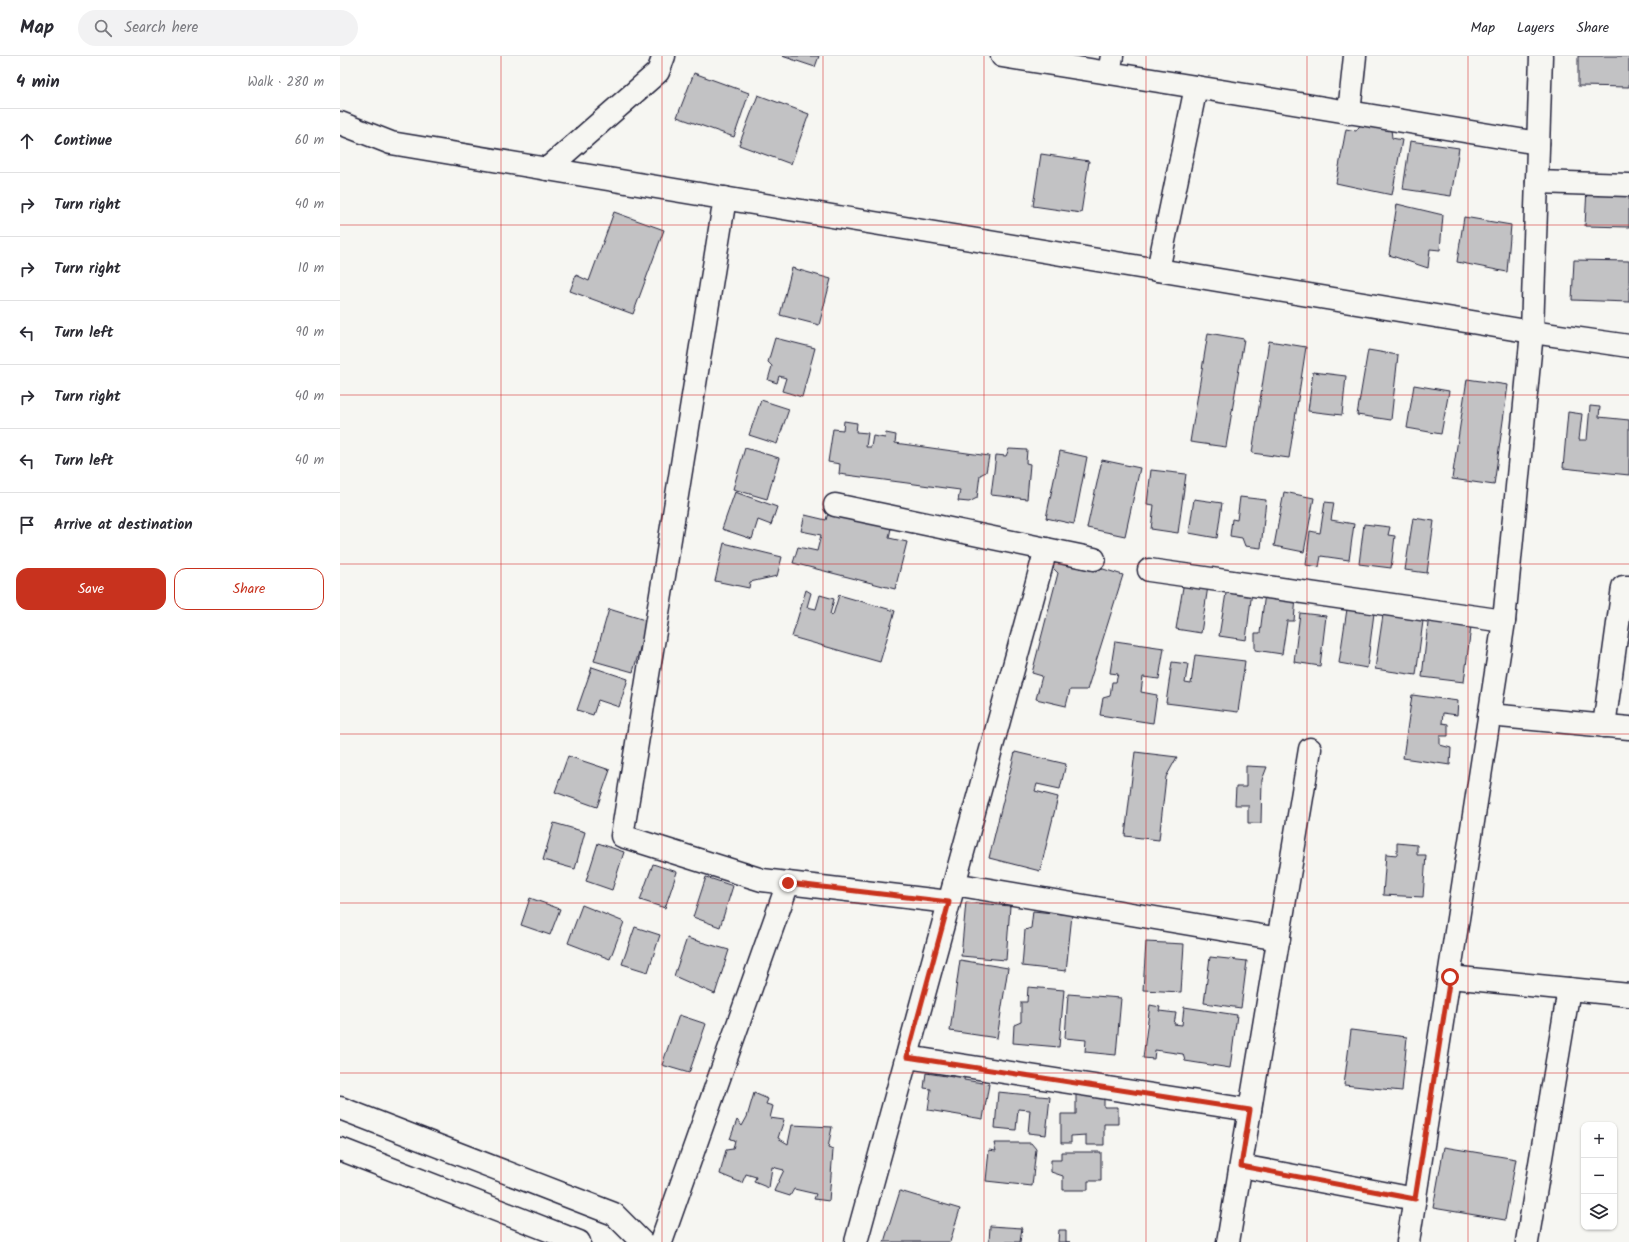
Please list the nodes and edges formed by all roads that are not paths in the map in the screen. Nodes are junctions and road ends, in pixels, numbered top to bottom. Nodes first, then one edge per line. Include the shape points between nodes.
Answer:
1 (664, 56) edge
2 (1002, 56) edge
3 (1355, 56) edge
4 (1541, 56) edge
5 (1110, 65) edge
6 (1196, 87) junction
7 (1349, 113) junction
8 (340, 123) edge
9 (1538, 143) junction
10 (547, 169) junction
11 (1537, 182) junction
12 (1629, 185) edge
13 (725, 198) junction
14 (1158, 270) junction
15 (1532, 332) junction
16 (1629, 346) edge
17 (835, 505) dead end
18 (1046, 549) junction
19 (1094, 559) dead end
20 (1149, 570) dead end
21 (1629, 588) edge
22 (1504, 621) junction
23 (1489, 715) junction
24 (1604, 726) junction
25 (1629, 728) edge
26 (1310, 749) dead end
27 (788, 883) junction
28 (951, 893) junction
29 (1279, 939) junction
30 (1450, 977) junction
31 (1569, 989) junction
32 (1629, 995) edge
33 (907, 1057) junction
34 (340, 1108) edge
35 (1250, 1110) junction
36 (340, 1149) edge
37 (1241, 1166) junction
38 (1415, 1199) junction
39 (579, 1242) edge
40 (642, 1242) edge
41 (662, 1242) edge
42 (856, 1242) edge
43 (1228, 1242) edge
44 (1408, 1242) edge
45 (1527, 1242) edge

1 - 10 street via 658,72
2 - 5 street
3 - 7 street
4 - 9 street
5 - 6 street
6 - 7 street
6 - 14 street
7 - 9 street
8 - 10 street via 391,143
9 - 11 street
10 - 13 street
11 - 12 street
11 - 15 street
13 - 14 street
13 - 27 street via 622,836 762,880
14 - 15 street
15 - 16 street
15 - 22 street
17 - 18 street
18 - 19 street
18 - 28 street
20 - 22 street
21 - 24 street via 1622,587
22 - 23 street
23 - 24 street
23 - 30 street
24 - 25 street
26 - 29 street
27 - 28 street
27 - 41 street
28 - 29 street
28 - 33 street
29 - 35 street
30 - 31 street
30 - 38 street
31 - 32 street
31 - 45 street
33 - 35 street
33 - 42 street
34 - 40 street via 614,1214
35 - 37 street
36 - 39 street
37 - 38 street
37 - 43 street
38 - 44 street

